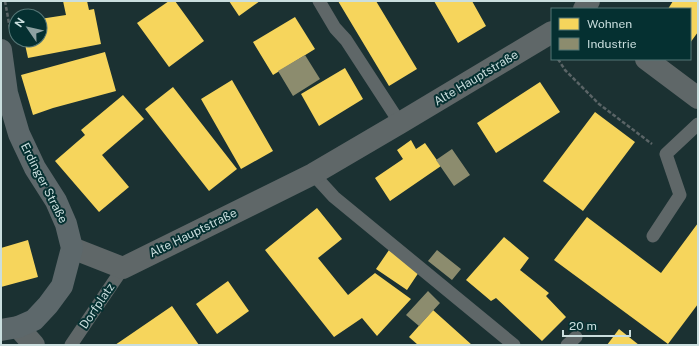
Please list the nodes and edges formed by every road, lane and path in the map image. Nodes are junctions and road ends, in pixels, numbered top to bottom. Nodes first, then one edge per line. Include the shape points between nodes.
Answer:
1 (319, 1) edge
2 (551, 33) edge
3 (1, 50) edge
4 (559, 60) edge
5 (647, 60) edge
6 (698, 98) edge
7 (400, 123) junction
8 (698, 124) edge
9 (666, 154) junction
10 (313, 174) junction
11 (653, 236) dead end
12 (72, 248) junction
13 (123, 268) junction
14 (23, 338) edge
15 (511, 343) edge
16 (71, 345) edge

1 - 7 lane
2 - 7 street, Alte Hauptstraße
3 - 12 street, Erdinger Straße via 7,93 20,134 35,168 56,201 66,224
4 - 9 path via 565,70 599,104
5 - 6 street
7 - 10 street, Alte Hauptstraße
8 - 9 lane
9 - 11 lane via 680,195
10 - 13 street, Alte Hauptstraße
10 - 15 lane via 334,197
12 - 13 street
12 - 14 street, Erdinger Straße via 62,286
13 - 16 lane, Dorfplatz

